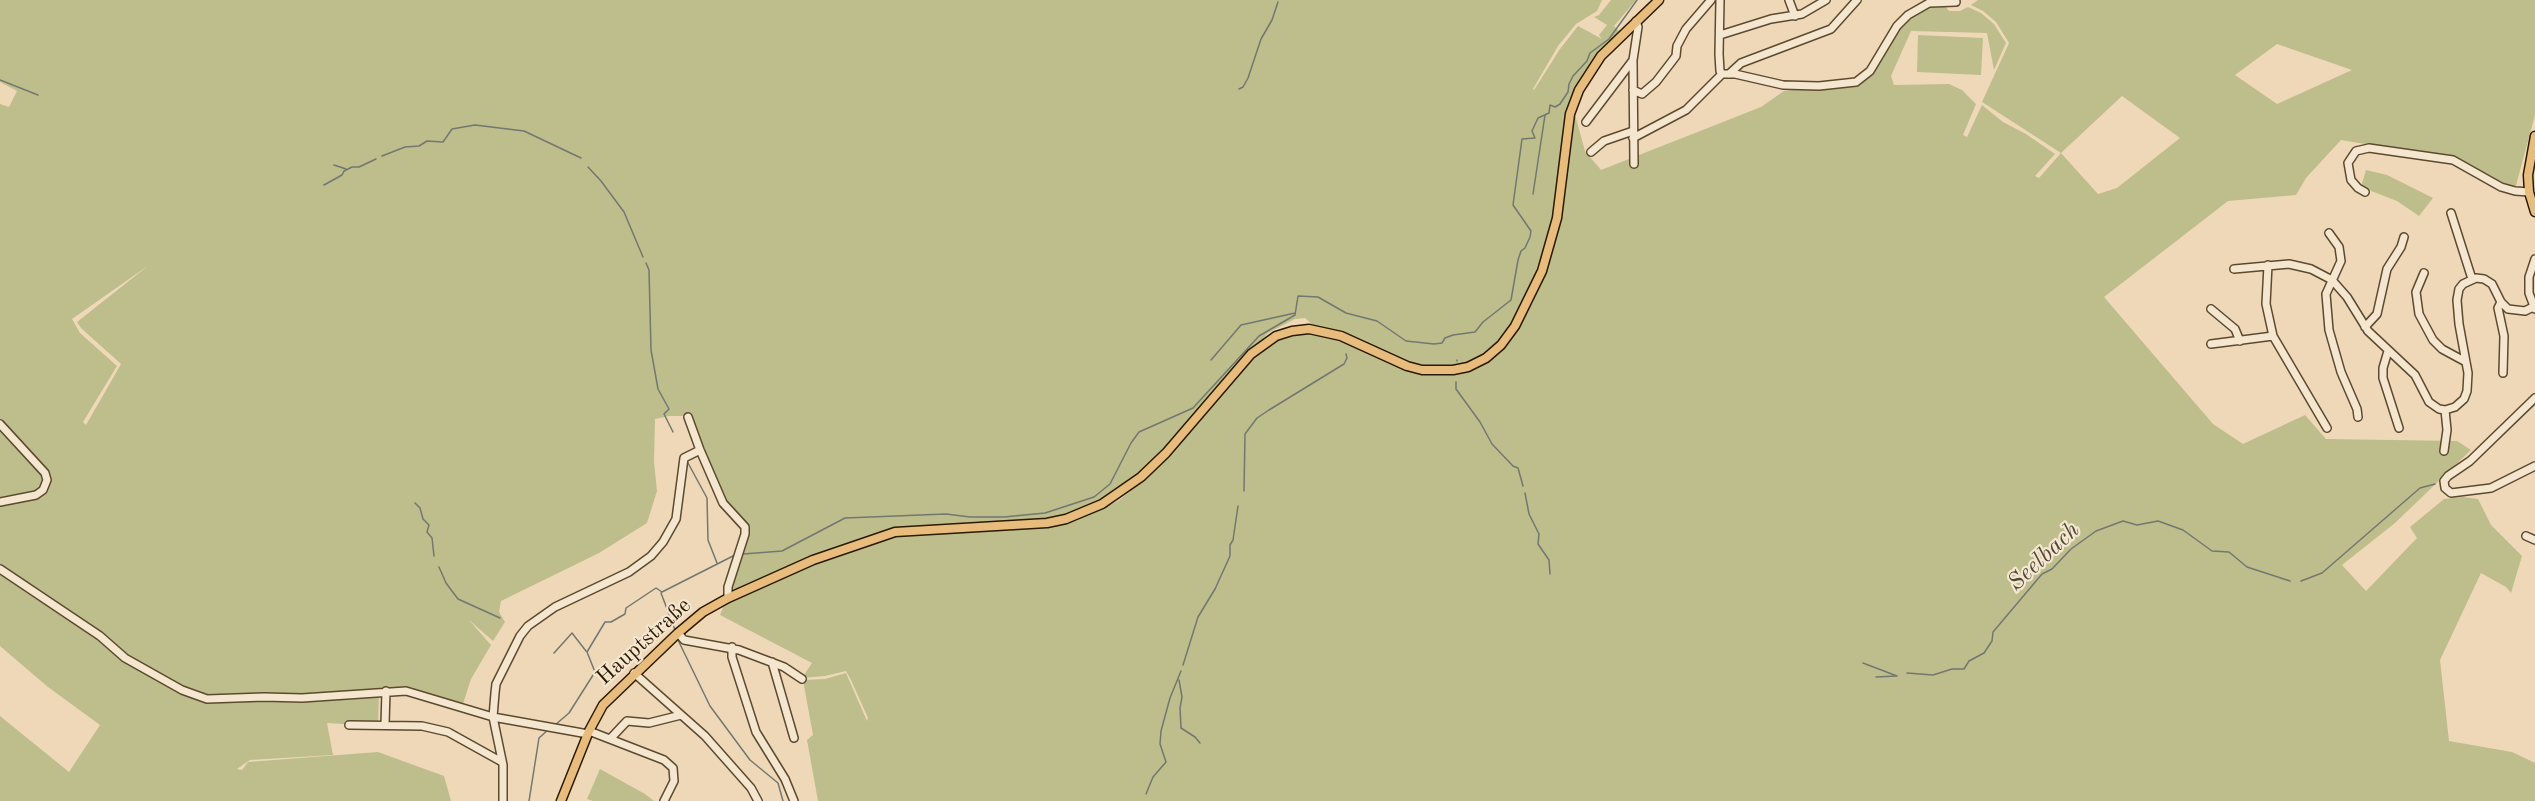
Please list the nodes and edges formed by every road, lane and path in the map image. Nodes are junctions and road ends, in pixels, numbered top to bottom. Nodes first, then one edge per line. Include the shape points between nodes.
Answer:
1 (1659, 0) edge
2 (1711, 0) edge
3 (1720, 0) edge
4 (1790, 0) edge
5 (1826, 0) edge
6 (1857, 0) edge
7 (1929, 2) edge
8 (1956, 2) dead end
9 (1795, 16) junction
10 (1636, 21) junction
11 (1720, 35) junction
12 (1633, 60) junction
13 (1726, 74) junction
14 (1633, 90) junction
15 (1586, 122) dead end
16 (1633, 135) junction
17 (2535, 136) edge
18 (1591, 152) dead end
19 (1634, 164) dead end
20 (2365, 192) dead end
21 (2529, 192) junction
22 (2535, 212) edge
23 (2451, 213) dead end
24 (2329, 233) dead end
25 (2404, 237) dead end
26 (2535, 259) edge
27 (2268, 265) junction
28 (2234, 269) dead end
29 (2424, 273) dead end
30 (2472, 279) junction
31 (2332, 280) junction
32 (2501, 302) junction
33 (2534, 308) edge
34 (2211, 309) dead end
35 (2365, 327) junction
36 (2273, 336) junction
37 (2240, 341) junction
38 (2211, 344) dead end
39 (2388, 351) junction
40 (2466, 362) junction
41 (2503, 373) dead end
42 (2535, 398) edge
43 (2445, 410) junction
44 (688, 417) dead end
45 (2358, 417) dead end
46 (0, 424) edge
47 (2326, 428) dead end
48 (2399, 428) dead end
49 (700, 450) junction
50 (2444, 451) dead end
51 (2535, 466) edge
52 (0, 502) edge
53 (2526, 536) dead end
54 (2535, 540) edge
55 (0, 569) edge
56 (728, 598) junction
57 (678, 633) junction
58 (732, 647) junction
59 (772, 662) junction
60 (634, 673) junction
61 (802, 679) dead end
62 (386, 692) junction
63 (681, 715) junction
64 (493, 717) junction
65 (385, 724) junction
66 (349, 725) dead end
67 (588, 733) junction
68 (794, 738) dead end
69 (610, 739) junction
70 (501, 762) junction
71 (503, 801) edge
72 (561, 801) edge
73 (664, 801) edge
74 (758, 801) edge
75 (794, 801) edge

1 - 10 main road, Hauptstraße
2 - 14 street via 1686,29 1676,56 1656,82 1642,94
3 - 11 street
4 - 9 street
5 - 9 street
6 - 13 street via 1832,29 1741,63
7 - 8 street
7 - 13 street via 1902,21 1870,71 1856,82 1783,85
9 - 11 street
10 - 12 street
10 - 56 main road, Hauptstraße via 1593,66 1579,90 1570,114 1557,218 1542,271 1515,326 1486,358 1453,370 1422,370 1334,334 1309,329 1276,336 1251,354 1166,453 1132,485 1102,504 1047,523 895,532 813,560
11 - 13 street via 1719,71
12 - 14 street
12 - 15 street
13 - 16 street via 1686,110
14 - 16 street
16 - 18 street via 1604,141
16 - 19 street
17 - 21 main road via 2528,171
20 - 21 street via 2352,183 2348,163 2356,152 2369,148 2453,160 2502,187
21 - 22 main road
23 - 30 street
24 - 31 street via 2339,247 2341,261
25 - 35 street via 2387,269 2377,314
26 - 33 street via 2529,277
27 - 28 street
27 - 31 street via 2299,265
27 - 36 street via 2266,304
29 - 40 street via 2416,292 2419,314 2433,340
30 - 32 street via 2492,284
30 - 40 street via 2463,284 2457,300
31 - 35 street
31 - 45 street via 2325,300 2329,330
32 - 33 street via 2515,311
32 - 41 street via 2498,309 2505,354
34 - 37 street via 2235,329
35 - 39 street
36 - 37 street
36 - 47 street
37 - 38 street
39 - 43 street via 2415,375 2429,402
39 - 48 street via 2382,368
40 - 43 street via 2464,399
42 - 51 street via 2448,476 2445,488 2451,493 2491,488
43 - 50 street
44 - 49 street
46 - 52 street via 47,480 36,495
49 - 56 street via 723,503 745,527
49 - 64 street via 684,458 675,519 651,556 621,576 555,607 520,636 496,684
53 - 54 street
55 - 62 street via 100,636 125,658 182,690 207,699
56 - 57 main road, Hauptstraße
57 - 58 street via 684,640
57 - 60 main road, Hauptstraße
58 - 59 street
58 - 75 street via 756,732
59 - 61 street
59 - 68 street
60 - 63 street
60 - 67 main road, Hauptstraße via 603,705
62 - 64 street via 406,691
62 - 65 street
63 - 69 street via 649,723 627,721
63 - 74 street via 705,736
64 - 67 street
64 - 70 street
65 - 66 street
65 - 70 street via 448,732
67 - 69 street
67 - 72 main road, Hauptstraße
69 - 73 street via 664,760 673,768 674,780
70 - 71 street

